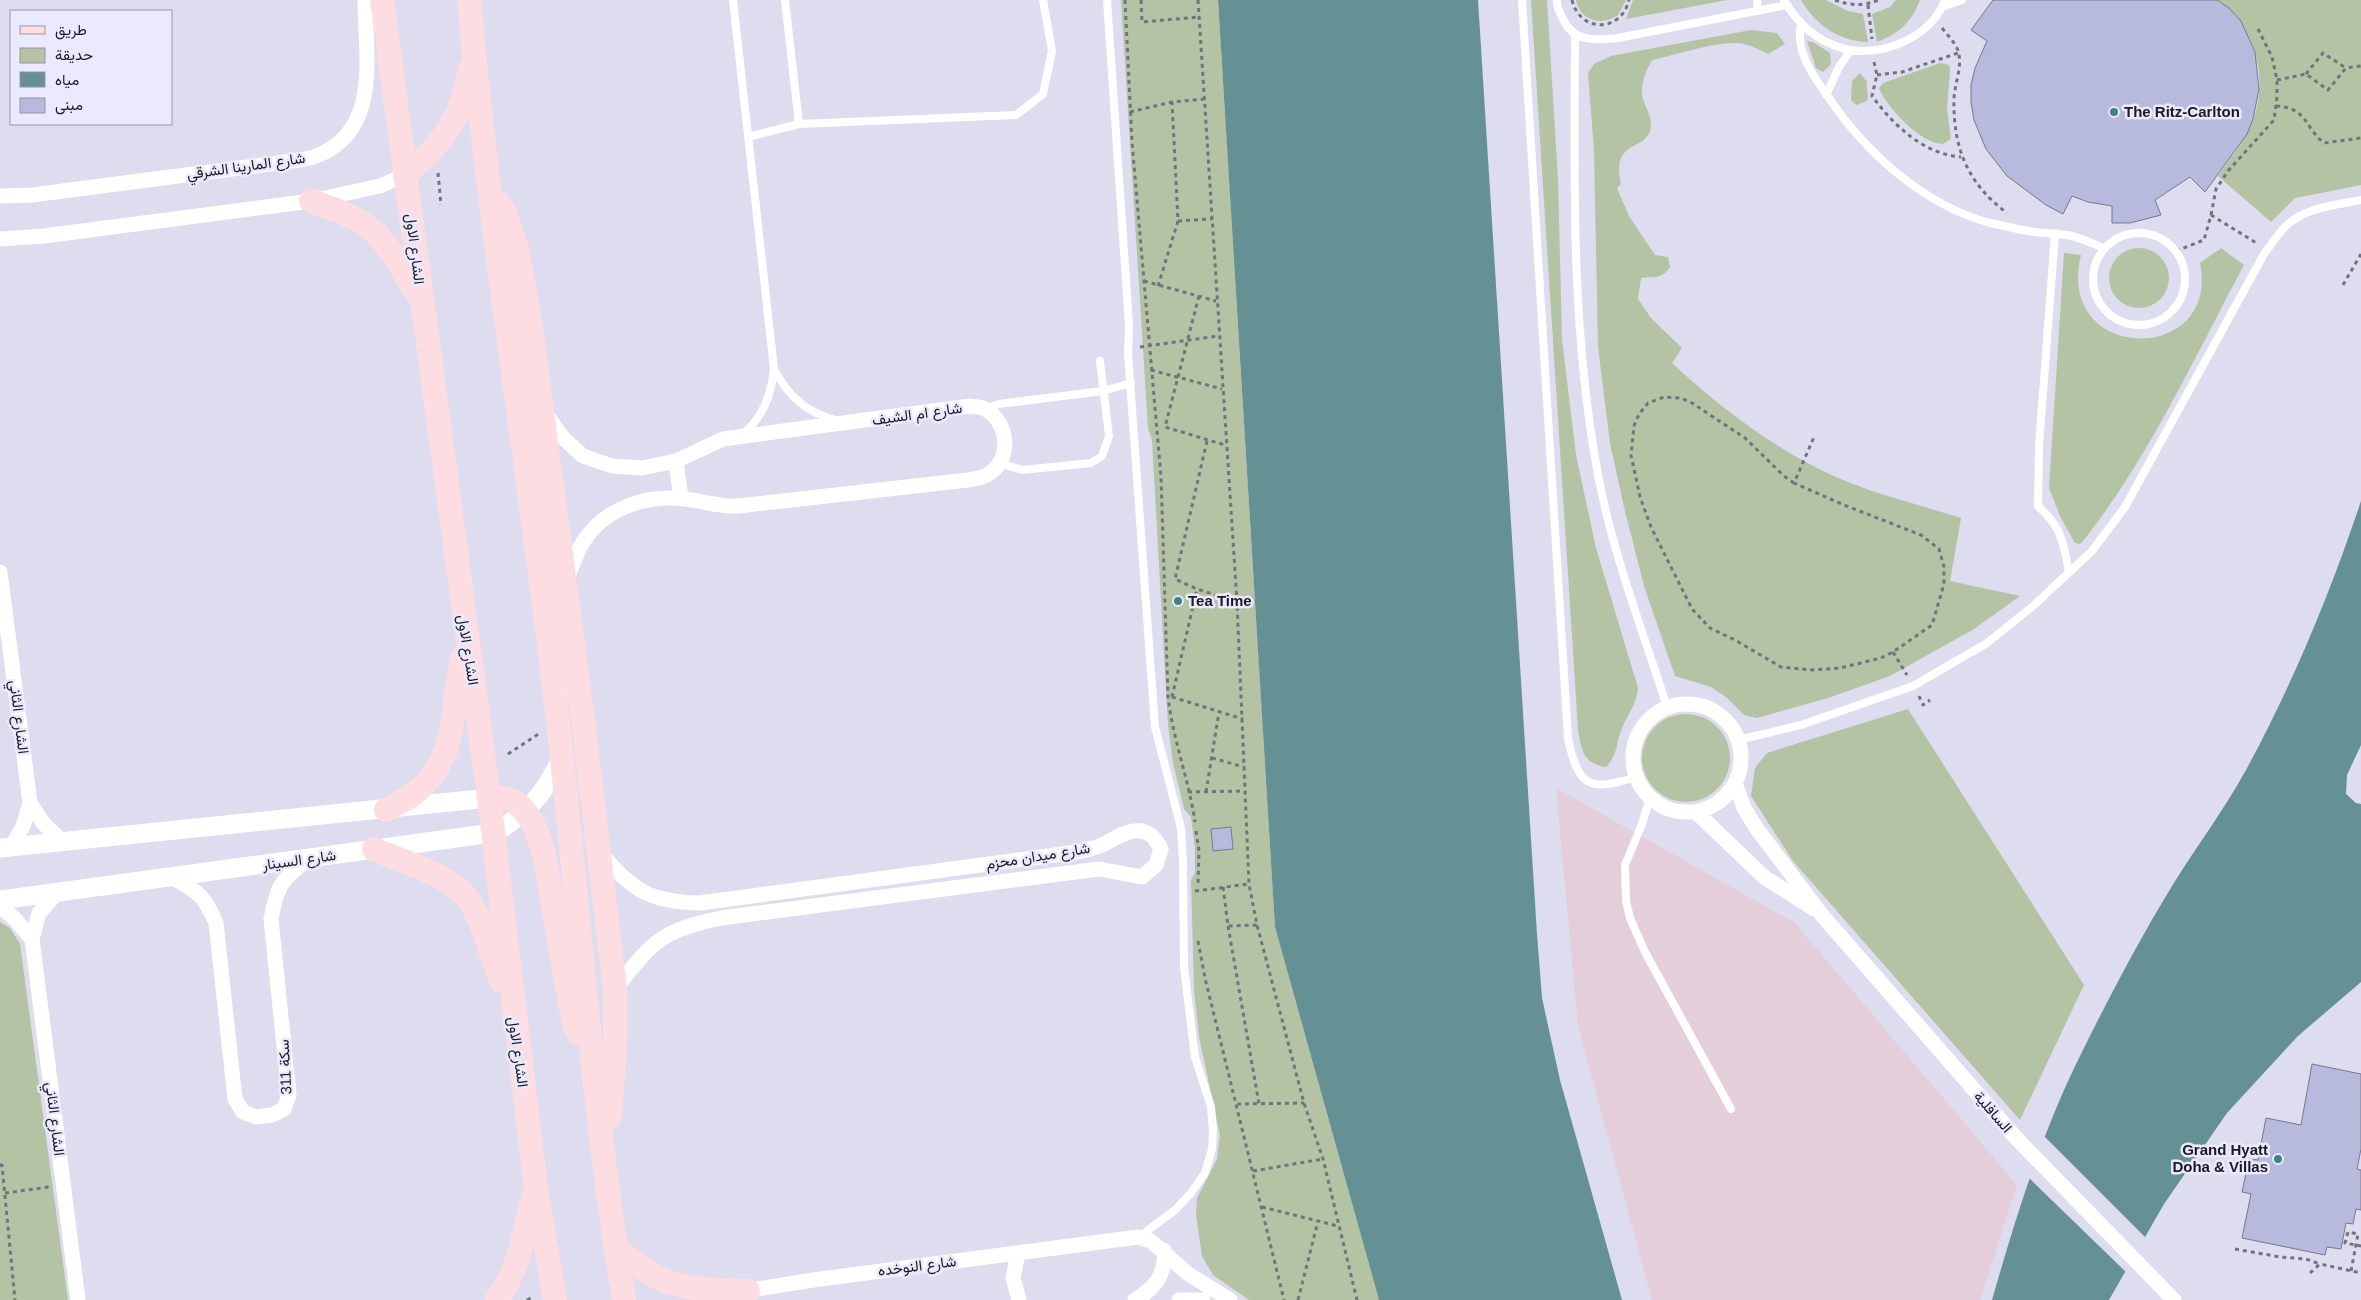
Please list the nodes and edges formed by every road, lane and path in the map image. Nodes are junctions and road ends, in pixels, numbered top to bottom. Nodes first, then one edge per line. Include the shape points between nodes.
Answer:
1 (365, 0) edge
2 (382, 0) edge
3 (469, 0) edge
4 (733, 0) edge
5 (784, 0) edge
6 (1043, 0) edge
7 (1107, 0) edge
8 (1125, 0) edge
9 (1141, 0) edge
10 (1198, 0) edge
11 (1522, 0) edge
12 (1557, 0) edge
13 (1572, 0) edge
14 (1629, 0) edge
15 (1757, 0) edge
16 (1835, 0) edge
17 (1879, 0) edge
18 (1962, 0) edge
19 (1785, 2) edge
20 (1944, 4) edge
21 (1868, 5) junction
22 (1758, 11) junction
23 (1199, 17) junction
24 (1935, 18) junction
25 (1801, 23) junction
26 (2258, 29) dead end
27 (1575, 36) junction
28 (473, 47) junction
29 (1850, 51) junction
30 (1874, 51) junction
31 (1958, 53) junction
32 (2361, 66) edge
33 (2346, 68) junction
34 (2306, 74) junction
35 (1876, 75) junction
36 (2277, 80) junction
37 (1826, 95) junction
38 (1205, 99) junction
39 (1172, 102) junction
40 (2276, 106) junction
41 (1130, 112) junction
42 (798, 124) junction
43 (748, 137) junction
44 (2361, 138) edge
45 (1962, 157) junction
46 (405, 175) junction
47 (489, 190) junction
48 (0, 196) edge
49 (2361, 200) edge
50 (311, 201) junction
51 (2211, 215) junction
52 (1212, 220) junction
53 (1178, 222) junction
54 (2034, 232) junction
55 (2054, 233) junction
56 (0, 239) edge
57 (2104, 248) junction
58 (2267, 250) junction
59 (2176, 251) junction
60 (2361, 254) edge
61 (1144, 281) junction
62 (2343, 285) dead end
63 (1158, 286) junction
64 (1199, 296) junction
65 (422, 301) junction
66 (1216, 301) junction
67 (1218, 336) junction
68 (1187, 339) junction
69 (1149, 345) junction
70 (1128, 348) junction
71 (1100, 361) dead end
72 (774, 369) junction
73 (1151, 370) junction
74 (1177, 378) junction
75 (1131, 383) junction
76 (1222, 389) junction
77 (1103, 391) junction
78 (985, 409) junction
79 (544, 411) junction
80 (852, 422) junction
81 (740, 436) junction
82 (1814, 437) dead end
83 (1207, 441) junction
84 (1225, 445) junction
85 (676, 461) junction
86 (999, 463) junction
87 (1794, 483) junction
88 (681, 498) junction
89 (2069, 572) junction
90 (0, 573) edge
91 (565, 582) junction
92 (1197, 589) junction
93 (1237, 602) junction
94 (466, 644) junction
95 (1170, 697) junction
96 (1667, 707) junction
97 (1219, 712) junction
98 (1243, 719) junction
99 (540, 732) dead end
100 (1738, 740) junction
101 (508, 754) dead end
102 (562, 756) junction
103 (1212, 758) junction
104 (1244, 767) junction
105 (1636, 777) junction
106 (1735, 783) junction
107 (1244, 791) junction
108 (1188, 792) junction
109 (1206, 792) junction
110 (489, 798) junction
111 (1650, 798) junction
112 (1174, 801) junction
113 (30, 803) junction
114 (386, 810) junction
115 (526, 811) junction
116 (1696, 812) junction
117 (493, 833) junction
118 (62, 841) junction
119 (6, 847) edge
120 (374, 849) junction
121 (600, 852) junction
122 (308, 860) junction
123 (173, 878) junction
124 (1222, 887) dead end
125 (56, 894) junction
126 (1198, 899) dead end
127 (0, 900) edge
128 (0, 907) edge
129 (1821, 914) junction
130 (1257, 925) junction
131 (1228, 926) junction
132 (1198, 934) dead end
133 (32, 939) junction
134 (615, 989) junction
135 (513, 1014) junction
136 (592, 1067) junction
137 (1304, 1103) junction
138 (1237, 1104) junction
139 (1259, 1104) junction
140 (1731, 1109) dead end
141 (1323, 1159) junction
142 (0, 1165) edge
143 (607, 1169) junction
144 (1253, 1171) junction
145 (64, 1185) junction
146 (536, 1188) junction
147 (5, 1193) junction
148 (1262, 1207) junction
149 (1318, 1221) junction
150 (1338, 1226) junction
151 (1138, 1237) junction
152 (2356, 1245) junction
153 (2361, 1246) edge
154 (616, 1249) junction
155 (2234, 1249) dead end
156 (1164, 1250) junction
157 (1018, 1253) junction
158 (2320, 1264) junction
159 (2351, 1271) junction
160 (2310, 1273) dead end
161 (2361, 1273) edge
162 (748, 1290) junction
163 (15, 1300) edge
164 (78, 1300) edge
165 (497, 1300) edge
166 (555, 1300) edge
167 (624, 1300) edge
168 (696, 1300) edge
169 (1019, 1300) edge
170 (1135, 1300) edge
171 (1179, 1300) edge
172 (1202, 1300) edge
173 (1230, 1300) edge
174 (1284, 1300) edge
175 (1298, 1300) edge
176 (1357, 1300) edge
177 (2174, 1300) edge

1 - 48 street, شارع المارينا الشرقي via 367,81 364,102 357,120 334,147 316,156 286,162 32,195
2 - 46 main road, الشارع الاول
3 - 28 main road
4 - 43 lane
5 - 42 lane
6 - 42 lane via 1052,51 1043,94 1016,115
7 - 70 lane
8 - 41 path
9 - 23 path via 1142,22
10 - 23 path
11 - 105 lane via 1568,738 1573,763 1582,778 1595,785
12 - 27 lane via 1556,6
13 - 14 path via 1582,19 1601,25 1620,18
15 - 22 lane
16 - 21 path via 1851,5
17 - 21 path
18 - 20 lane
19 - 22 lane
19 - 25 lane
20 - 24 lane
21 - 30 path
22 - 27 lane via 1618,38 1591,41
23 - 38 path
24 - 30 lane via 1914,36
24 - 31 path
25 - 29 lane via 1824,40
25 - 37 lane via 1798,35 1803,56
26 - 36 path via 2272,57
27 - 96 lane via 1577,282 1585,383 1599,480 1616,549
28 - 46 main road via 468,78 452,124 428,156
28 - 47 main road
29 - 30 lane
29 - 37 lane
30 - 35 path
31 - 35 path via 1902,72
31 - 45 path via 1954,109 1956,137
32 - 33 path
33 - 34 path via 2324,53
33 - 34 path via 2328,90
34 - 36 path
35 - 45 path via 1872,96 1888,115 1930,150
36 - 40 path
37 - 54 lane via 1860,140 1930,196 1989,222
38 - 39 path
38 - 52 path
39 - 41 path
39 - 53 path
40 - 44 path via 2300,113 2324,143
40 - 51 path via 2274,120 2216,188
41 - 61 path
42 - 43 lane
43 - 72 lane
45 - 54 path via 1989,199
46 - 50 street via 380,186
46 - 65 main road, الشارع الاول
47 - 79 main road via 505,212 517,249
47 - 102 main road
49 - 58 lane via 2314,210 2288,224
50 - 56 street
50 - 65 main road via 355,218 372,230
51 - 58 path
51 - 59 path via 2204,240
52 - 53 path
52 - 66 path
53 - 63 path
54 - 55 lane
55 - 57 lane
55 - 89 lane via 2039,446 2038,506 2053,520 2062,538
57 - 59 lane via 2121,236 2145,233 2157,236
57 - 59 lane via 2093,273 2096,297 2111,316 2133,325 2156,322 2175,307 2181,297 2184,279 2182,261
58 - 89 lane via 2125,507 2092,551
60 - 62 path
61 - 63 path
61 - 69 path
63 - 64 path
64 - 66 path
64 - 68 path
65 - 94 main road, الشارع الاول
66 - 67 path
67 - 68 path
67 - 76 path
68 - 69 path
68 - 74 path
69 - 70 path
69 - 73 path
70 - 75 lane
71 - 77 lane
72 - 80 lane via 782,384 805,408 820,416
72 - 81 lane via 762,414
73 - 74 path
73 - 95 path via 1161,477
74 - 76 path
74 - 83 path via 1165,428
75 - 77 lane
75 - 112 lane via 1154,727
76 - 84 path
77 - 78 lane via 999,404
77 - 86 lane via 1109,436 1102,456 1091,463 1022,470
78 - 80 street, شارع ام الشيف via 970,406
78 - 86 street, شارع ام الشيف via 996,419 1005,435
79 - 85 street, شارع ام الشيف via 564,439 583,456 596,461 642,468
79 - 91 main road
80 - 81 street, شارع ام الشيف
81 - 85 street, شارع ام الشيف via 723,439
82 - 87 path
83 - 84 path
83 - 92 path via 1175,579
84 - 93 path
85 - 88 street
86 - 88 street via 987,475 968,480 738,506 720,506
87 - 87 path via 1745,438 1692,402 1664,397 1648,403 1638,414 1631,455 1640,497 1651,527 1692,609 1710,628 1781,667 1812,670 1840,668 1881,658 1932,625 1944,584 1944,567 1938,549 1921,535
88 - 91 street via 626,505 598,524 583,542
89 - 100 lane via 2034,606 1987,642 1913,686 1801,725
90 - 113 street, الشارع الثاني
91 - 121 main road
92 - 93 path
92 - 95 path
93 - 98 path
94 - 110 main road, الشارع الاول
94 - 114 main road via 449,746 442,762 415,794
95 - 97 path
95 - 108 path via 1172,726
96 - 100 street via 1685,704 1704,706 1725,719
96 - 105 street via 1644,724 1637,736 1633,749
97 - 98 path
97 - 103 path
98 - 104 path
99 - 101 path
100 - 106 street via 1741,758
102 - 115 street, شارع السينار via 545,788
102 - 136 main road
103 - 104 path
103 - 109 path
104 - 107 path
105 - 111 street
106 - 116 street via 1719,802
106 - 129 street, السافلية via 1744,808 1757,829
107 - 109 path
107 - 130 path via 1249,884
108 - 109 path
108 - 112 path
108 - 126 path via 1198,851
110 - 114 street
110 - 115 main road via 506,797
110 - 117 main road, الشارع الاول
111 - 116 street via 1672,811
111 - 140 lane via 1625,865 1630,918 1645,952
112 - 151 lane via 1181,828 1184,967 1196,1057 1211,1107 1212,1150 1205,1173 1191,1193 1175,1210
113 - 118 street, الشارع الثاني via 44,824
113 - 119 street, الشارع الثاني via 23,826
114 - 118 street
115 - 117 street, شارع السينار
115 - 136 main road via 544,854 573,1020
116 - 129 street, السافلية via 1764,877
117 - 120 street, شارع السينار
117 - 135 main road, الشارع الاول
118 - 119 street
120 - 122 street, شارع السينار
120 - 135 main road via 442,878 467,898
121 - 134 main road
121 - 134 street, شارع ميدان محزم via 620,877 638,889 677,902 700,903 1077,852 1129,831 1148,832 1161,849 1156,865 1142,877 1099,869 693,924 658,939
122 - 123 street, شارع السينار
122 - 123 street, سكة 311 via 286,875 276,895 271,919 289,1095 284,1108 272,1115 256,1117 243,1112 236,1099 216,924 208,903
123 - 125 street, شارع السينار
124 - 131 path
125 - 127 street, شارع السينار
125 - 133 street, الشارع الثاني via 38,913
128 - 133 street
129 - 177 street, السافلية via 2016,1139
130 - 131 path
130 - 137 path
131 - 139 path
132 - 138 path via 1205,978
133 - 145 street, الشارع الثاني
134 - 143 main road
135 - 146 main road, الشارع الاول
136 - 143 main road
137 - 139 path
137 - 141 path
138 - 139 path
138 - 144 path
141 - 144 path
141 - 150 path
142 - 147 path
143 - 154 main road
144 - 148 path
145 - 147 path
145 - 164 street, الشارع الثاني
146 - 165 main road via 516,1266
146 - 166 main road, الشارع الاول
147 - 163 path
148 - 149 path
148 - 174 path
149 - 150 path
149 - 175 path
150 - 176 path
151 - 156 street via 1152,1241
151 - 157 street, شارع النوخده
152 - 152 path via 2345,1243 2348,1232 2358,1234
152 - 153 path
152 - 159 path
154 - 162 main road via 660,1279 679,1285 710,1290
154 - 167 main road
155 - 158 path via 2306,1258
156 - 170 street via 1160,1279
156 - 173 street via 1187,1273
157 - 162 street, شارع النوخده
157 - 169 street via 1013,1278
158 - 159 path
158 - 160 path
159 - 161 path
162 - 168 street, شارع النوخده
171 - 172 street

